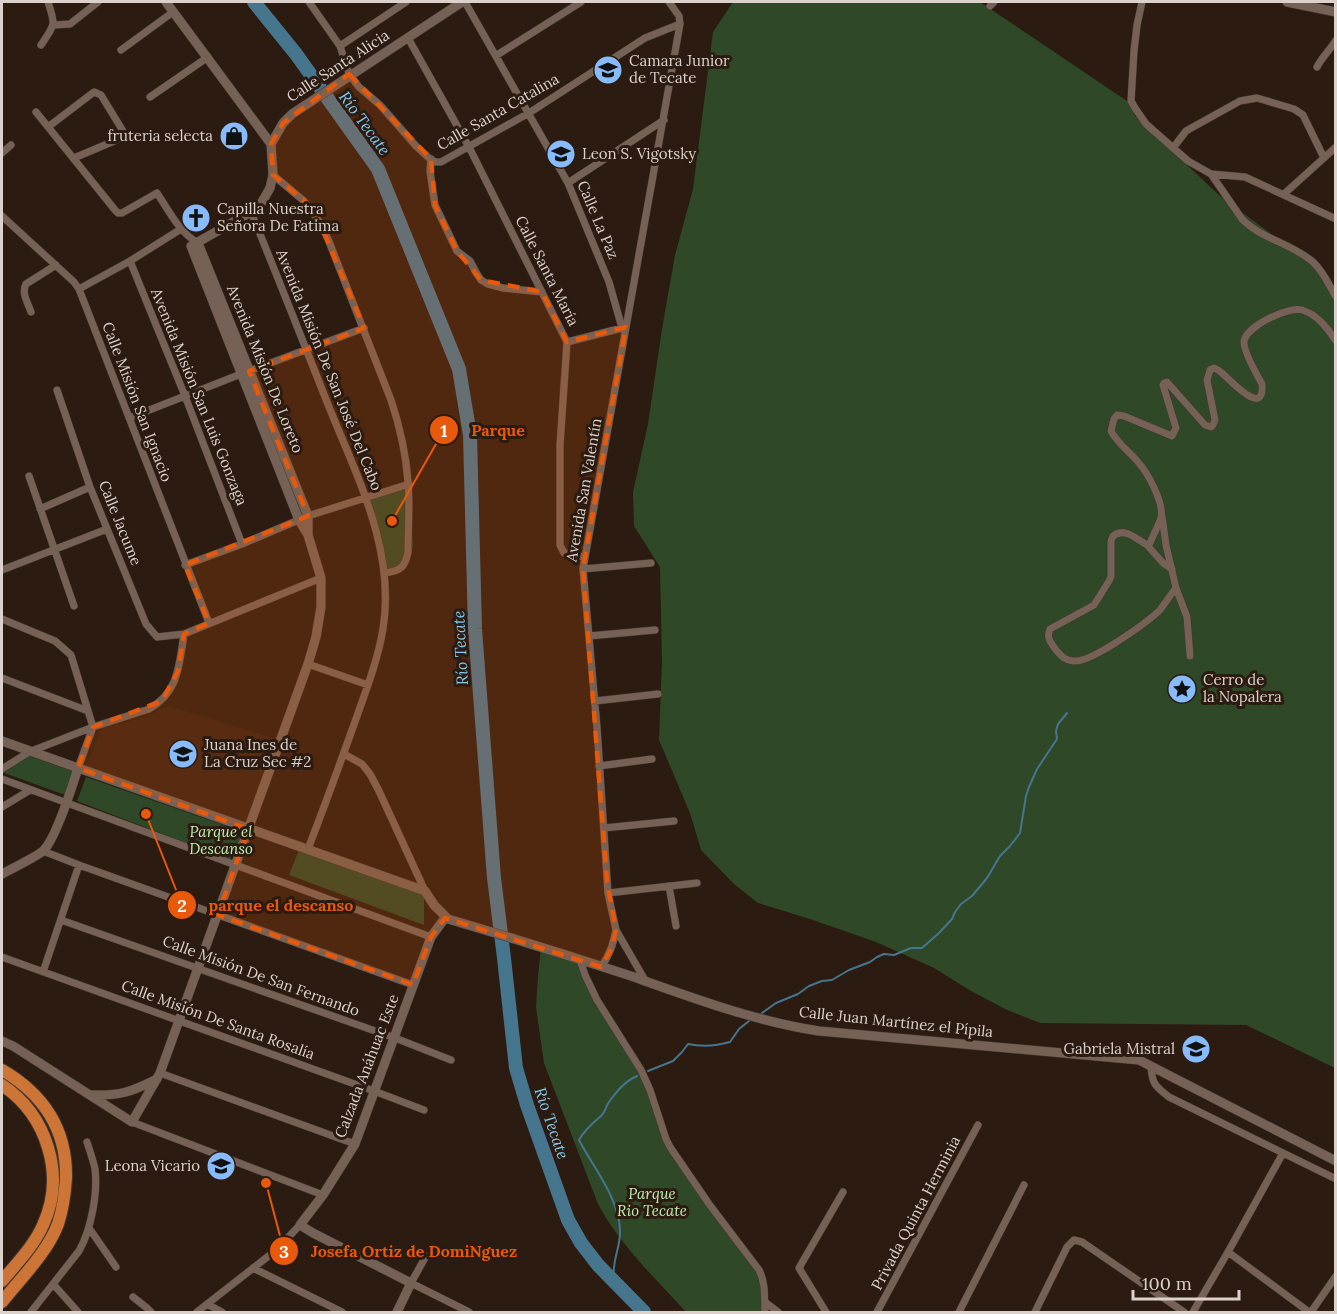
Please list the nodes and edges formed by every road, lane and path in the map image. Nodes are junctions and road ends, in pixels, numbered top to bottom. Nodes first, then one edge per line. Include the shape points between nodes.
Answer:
1 (48, 2) edge
2 (99, 2) edge
3 (166, 2) edge
4 (309, 2) edge
5 (406, 2) edge
6 (464, 2) edge
7 (580, 2) edge
8 (669, 2) edge
9 (1142, 2) edge
10 (1287, 2) edge
11 (1317, 5) edge
12 (173, 12) junction
13 (1335, 12) edge
14 (680, 24) junction
15 (54, 25) junction
16 (408, 38) junction
17 (1335, 40) edge
18 (41, 45) dead end
19 (340, 46) junction
20 (121, 50) dead end
21 (497, 55) junction
22 (208, 57) junction
23 (1317, 67) dead end
24 (349, 74) junction
25 (150, 97) dead end
26 (36, 112) dead end
27 (529, 114) junction
28 (664, 120) junction
29 (48, 127) junction
30 (271, 144) junction
31 (10, 145) dead end
32 (469, 147) junction
33 (1335, 147) edge
34 (1173, 148) junction
35 (2, 153) edge
36 (74, 158) junction
37 (1324, 158) junction
38 (431, 159) junction
39 (1211, 174) junction
40 (273, 175) junction
41 (568, 183) junction
42 (1284, 194) junction
43 (251, 212) junction
44 (2, 216) edge
45 (1335, 219) edge
46 (181, 229) junction
47 (193, 242) junction
48 (130, 261) junction
49 (56, 265) junction
50 (79, 290) junction
51 (542, 292) junction
52 (1335, 297) edge
53 (31, 312) dead end
54 (364, 328) junction
55 (624, 328) junction
56 (1335, 341) edge
57 (567, 342) junction
58 (307, 351) junction
59 (245, 372) junction
60 (57, 390) dead end
61 (185, 396) junction
62 (129, 418) junction
63 (29, 476) dead end
64 (409, 484) junction
65 (90, 487) junction
66 (365, 497) junction
67 (40, 509) junction
68 (1162, 516) junction
69 (304, 518) junction
70 (107, 529) junction
71 (242, 544) junction
72 (1147, 544) junction
73 (54, 550) junction
74 (584, 557) junction
75 (651, 563) dead end
76 (185, 565) junction
77 (583, 569) junction
78 (1172, 569) junction
79 (2, 570) edge
80 (384, 573) junction
81 (321, 578) junction
82 (1176, 588) junction
83 (74, 606) dead end
84 (2, 619) edge
85 (209, 623) junction
86 (655, 630) dead end
87 (184, 634) junction
88 (590, 636) junction
89 (1190, 656) dead end
90 (308, 664) junction
91 (2, 678) edge
92 (368, 685) junction
93 (658, 694) dead end
94 (595, 701) junction
95 (88, 711) junction
96 (93, 727) junction
97 (2, 741) edge
98 (29, 752) junction
99 (344, 754) junction
100 (652, 759) dead end
101 (600, 766) junction
102 (78, 768) junction
103 (2, 769) edge
104 (2, 778) edge
105 (30, 790) junction
106 (65, 803) junction
107 (2, 807) edge
108 (674, 821) dead end
109 (604, 828) junction
110 (248, 829) junction
111 (308, 849) junction
112 (43, 850) junction
113 (236, 864) junction
114 (79, 866) junction
115 (2, 874) edge
116 (697, 883) dead end
117 (669, 886) junction
118 (425, 891) junction
119 (609, 893) junction
120 (218, 915) junction
121 (445, 918) junction
122 (61, 920) junction
123 (676, 926) dead end
124 (616, 930) junction
125 (432, 937) junction
126 (2, 957) edge
127 (580, 960) junction
128 (601, 967) junction
129 (198, 968) junction
130 (43, 972) junction
131 (646, 982) junction
132 (413, 986) junction
133 (179, 1020) junction
134 (395, 1038) junction
135 (2, 1041) edge
136 (451, 1060) dead end
137 (1151, 1066) junction
138 (2, 1070) edge
139 (158, 1076) junction
140 (2, 1085) edge
141 (374, 1091) junction
142 (89, 1095) junction
143 (424, 1110) dead end
144 (132, 1122) junction
145 (978, 1125) dead end
146 (87, 1142) dead end
147 (355, 1144) junction
148 (1283, 1153) junction
149 (1335, 1161) edge
150 (1335, 1179) edge
151 (1024, 1185) dead end
152 (843, 1191) dead end
153 (322, 1195) junction
154 (300, 1225) junction
155 (89, 1228) junction
156 (1228, 1252) junction
157 (426, 1256) dead end
158 (116, 1267) dead end
159 (253, 1268) junction
160 (1335, 1276) edge
161 (2, 1281) edge
162 (411, 1283) junction
163 (54, 1285) junction
164 (133, 1297) dead end
165 (2, 1302) edge
166 (765, 1302) junction
167 (207, 1304) junction
168 (31, 1312) edge
169 (78, 1312) edge
170 (151, 1312) edge
171 (196, 1312) edge
172 (222, 1312) edge
173 (342, 1312) edge
174 (397, 1312) edge
175 (469, 1312) edge
176 (765, 1312) edge
177 (778, 1312) edge
178 (826, 1312) edge
179 (877, 1312) edge
180 (959, 1312) edge
181 (1035, 1312) edge
182 (1184, 1312) edge
183 (1193, 1312) edge
184 (1310, 1312) edge

1 - 15 street
2 - 15 street via 70,24
3 - 12 main road
4 - 19 street
5 - 19 street
6 - 16 main road, Calle Santa Alicia
6 - 21 street, Calle La Paz
7 - 21 street
8 - 14 street
9 - 34 street via 1131,100 1146,124
10 - 11 main road
11 - 13 main road
12 - 20 street
12 - 22 main road
14 - 27 street, Calle Santa Catalina via 645,38
14 - 28 street, Avenida San Valentín
15 - 18 street
16 - 24 main road, Calle Santa Alicia
16 - 32 street, Calle Santa María
17 - 23 street
19 - 24 street
21 - 27 street, Calle La Paz
22 - 25 street
22 - 30 main road
24 - 30 main road, Calle Santa Alicia via 292,114
24 - 38 street, Calle Santa Catalina
26 - 29 street
27 - 32 street, Calle Santa Catalina
27 - 41 street, Calle La Paz
28 - 41 street
28 - 55 street, Avenida San Valentín
29 - 36 street
29 - 36 street via 94,92 101,95 125,138
30 - 40 main road
31 - 35 street
32 - 38 street, Calle Santa Catalina via 441,162
32 - 51 street, Calle Santa María
33 - 37 street
34 - 37 street via 1186,131 1222,110 1257,98 1294,109 1303,116
34 - 39 street via 1188,162
36 - 46 street, Avenida Misión De Loreto via 118,213 157,193
37 - 42 street
38 - 51 street via 435,205 457,251 470,261 481,280 503,288
39 - 42 street via 1245,177
39 - 52 street via 1247,224 1313,262
40 - 43 main road via 267,195
40 - 54 street via 304,201 320,223
41 - 55 street, Calle La Paz
42 - 45 street
43 - 47 main road
43 - 58 street, Avenida Misión De San José Del Cabo
44 - 49 street, Calle Misión San Ignacio
46 - 47 street, Avenida Misión De Loreto
46 - 48 street
47 - 59 main road, Avenida Misión De Loreto
48 - 50 street
48 - 61 street, Avenida Misión San Luis Gonzaga
49 - 50 street, Calle Misión San Ignacio
49 - 53 street via 24,287
50 - 62 street, Calle Misión San Ignacio
51 - 57 street, Calle Santa María
54 - 58 street
54 - 64 street via 399,424
55 - 57 street
55 - 74 street, Avenida San Valentín
56 - 68 street via 1312,315 1301,309 1288,311 1266,320 1245,339 1245,348 1262,384 1259,396 1250,397 1220,371 1210,370 1207,381 1215,420 1211,427 1167,382 1163,386 1176,428 1172,436 1124,416 1114,418 1111,430 1146,472
57 - 74 street, Calle Santa María via 560,445 560,545 564,553
58 - 59 street
58 - 66 street, Avenida Misión De San José Del Cabo
59 - 61 street
59 - 69 main road, Avenida Misión De Loreto
60 - 65 street, Calle Jacume
61 - 62 street
61 - 71 street, Avenida Misión San Luis Gonzaga
62 - 76 street, Calle Misión San Ignacio
63 - 67 street
64 - 66 street
64 - 80 street via 406,561 401,568
65 - 67 street
65 - 70 street, Calle Jacume
66 - 69 street
66 - 80 street, Avenida Misión De San José Del Cabo via 379,540
67 - 73 street
68 - 72 street
68 - 78 street
69 - 71 street
69 - 81 main road
70 - 73 street
70 - 87 street, Calle Jacume via 146,624 157,637
71 - 76 street
72 - 78 street
72 - 82 street via 1124,532 1113,536 1110,581 1092,607 1049,630 1050,641 1064,659 1078,662 1088,658 1160,610
73 - 79 street
73 - 83 street
74 - 77 street, Avenida San Valentín
75 - 77 street
76 - 85 street, Calle Misión San Ignacio
77 - 88 street, Avenida San Valentín
78 - 82 street
80 - 92 street, Avenida Misión De San José Del Cabo via 383,628
81 - 85 street
81 - 90 main road via 321,607
82 - 89 street via 1187,617
84 - 95 street via 55,641 71,655
85 - 87 street
86 - 88 street
87 - 96 street via 178,671 162,701
88 - 94 street, Avenida San Valentín
90 - 92 street
90 - 110 main road
91 - 95 street
92 - 99 street, Avenida Misión De San José Del Cabo
93 - 94 street
94 - 101 street, Avenida San Valentín
95 - 96 street
96 - 98 street
96 - 102 street
97 - 98 main road
98 - 102 main road
98 - 103 street
99 - 111 street, Avenida Misión De San José Del Cabo
99 - 118 street via 362,764 370,774
100 - 101 street
101 - 109 street, Avenida San Valentín
102 - 106 main road
102 - 110 main road
104 - 105 street
105 - 106 street
105 - 107 street
106 - 112 main road
106 - 113 street
108 - 109 street
109 - 119 street, Avenida San Valentín
110 - 111 main road
110 - 113 main road
111 - 118 main road
112 - 114 street
112 - 115 main road
113 - 120 main road
113 - 125 street
114 - 120 street
114 - 122 street
116 - 117 street
117 - 119 street
117 - 123 street
118 - 121 main road
119 - 124 street, Avenida San Valentín
120 - 129 main road
120 - 132 street
121 - 125 main road, Calzada Anáhuac Este
121 - 127 main road, Calle Juan Martínez el Pípila
122 - 129 street, Calle Misión De San Fernando
122 - 130 street
124 - 128 street via 612,948
124 - 131 street, Avenida San Valentín
125 - 132 main road, Calzada Anáhuac Este
126 - 130 street, Calle Misión De Santa Rosalía
127 - 128 main road, Calle Juan Martínez el Pípila
127 - 166 street via 597,1000 641,1070 670,1147 763,1277
128 - 131 main road, Calle Juan Martínez el Pípila
129 - 133 main road
129 - 134 street, Calle Misión De San Fernando
130 - 133 street, Calle Misión De Santa Rosalía
131 - 137 main road, Calle Juan Martínez el Pípila via 791,1027 1122,1058
132 - 134 main road, Calzada Anáhuac Este
133 - 139 main road
133 - 141 street, Calle Misión De Santa Rosalía
134 - 136 street, Calle Misión De San Fernando
134 - 141 main road, Calzada Anáhuac Este
135 - 142 main road
137 - 148 street via 1152,1081 1169,1097
137 - 149 main road, Calle Juan Martínez el Pípila
138 - 165 highway via 44,1105 62,1140 66,1167 58,1224 33,1265
139 - 142 main road via 126,1093
139 - 144 main road
139 - 147 street
140 - 161 highway via 33,1115 46,1141 53,1177 42,1228
141 - 143 street, Calle Misión De Santa Rosalía
141 - 147 main road, Calzada Anáhuac Este
142 - 144 main road
144 - 153 street
145 - 179 street, Privada Quinta Herminia
146 - 155 street via 95,1170
147 - 153 main road, Calzada Anáhuac Este
148 - 150 street
148 - 156 street
151 - 180 street
152 - 178 street via 799,1268
153 - 154 main road, Calzada Anáhuac Este
154 - 159 street, Calzada Anáhuac Este
154 - 162 main road
155 - 158 street
155 - 163 street via 79,1251
156 - 183 street
156 - 184 street
157 - 162 street
159 - 167 street, Calzada Anáhuac Este
159 - 173 street
160 - 184 street
162 - 174 main road
162 - 175 street
163 - 168 street
163 - 169 street
164 - 170 street
166 - 176 street
166 - 177 street
167 - 171 street, Calzada Anáhuac Este
167 - 172 street
181 - 182 street via 1074,1240

